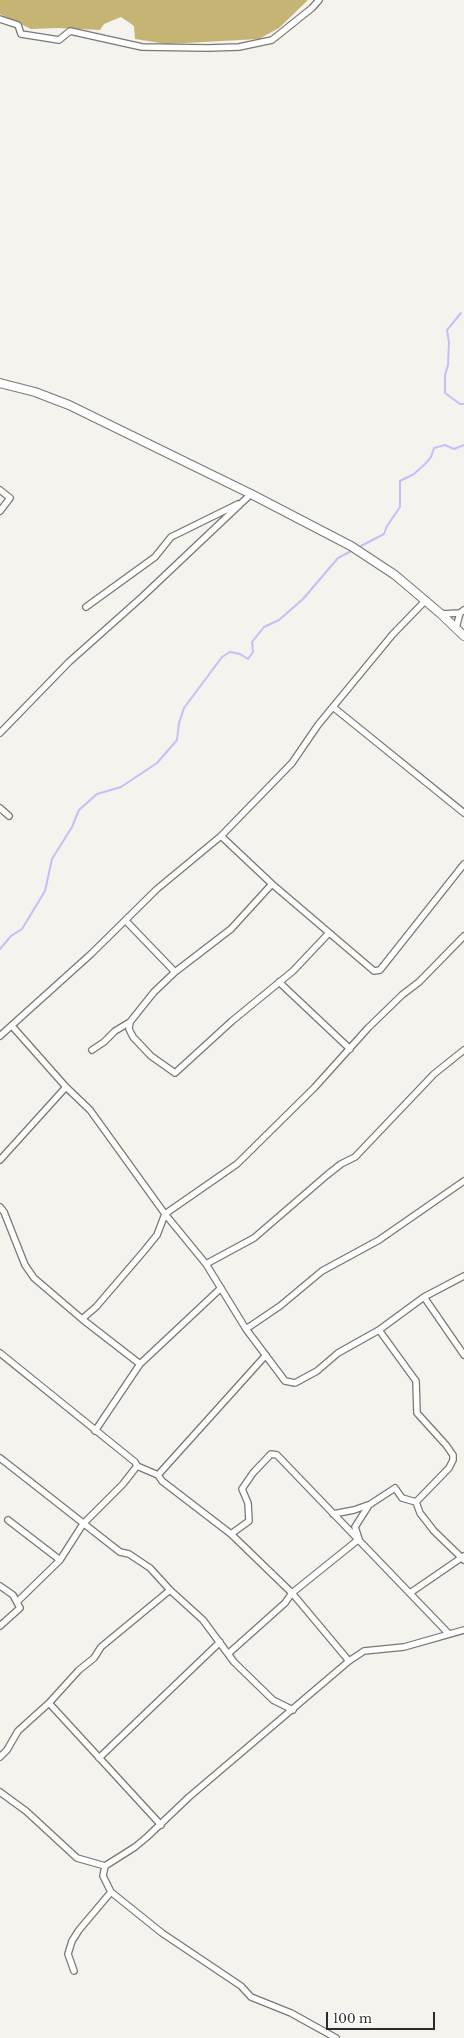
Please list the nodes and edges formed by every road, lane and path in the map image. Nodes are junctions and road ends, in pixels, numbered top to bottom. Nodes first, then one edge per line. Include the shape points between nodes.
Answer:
1 (319, 0) edge
2 (0, 19) edge
3 (0, 383) edge
4 (0, 490) edge
5 (251, 494) junction
6 (242, 502) junction
7 (0, 511) edge
8 (426, 600) junction
9 (86, 607) dead end
10 (462, 611) edge
11 (441, 614) junction
12 (456, 628) junction
13 (464, 636) edge
14 (333, 707) junction
15 (0, 733) edge
16 (0, 808) edge
17 (464, 813) edge
18 (9, 816) dead end
19 (221, 836) junction
20 (464, 864) edge
21 (272, 884) junction
22 (126, 921) junction
23 (328, 934) junction
24 (464, 936) edge
25 (175, 972) junction
26 (278, 982) junction
27 (130, 1022) junction
28 (12, 1026) junction
29 (0, 1036) edge
30 (350, 1049) junction
31 (92, 1050) dead end
32 (464, 1050) edge
33 (66, 1087) junction
34 (0, 1160) edge
35 (464, 1181) edge
36 (0, 1207) edge
37 (165, 1214) junction
38 (206, 1264) junction
39 (464, 1276) edge
40 (221, 1288) junction
41 (424, 1297) junction
42 (82, 1319) junction
43 (246, 1329) junction
44 (379, 1330) junction
45 (0, 1353) edge
46 (266, 1355) junction
47 (464, 1355) edge
48 (140, 1364) junction
49 (95, 1430) junction
50 (0, 1458) edge
51 (137, 1466) junction
52 (158, 1475) junction
53 (416, 1502) junction
54 (368, 1505) junction
55 (333, 1514) junction
56 (8, 1520) dead end
57 (83, 1524) junction
58 (231, 1534) junction
59 (359, 1539) junction
60 (463, 1558) edge
61 (60, 1560) junction
62 (0, 1586) edge
63 (170, 1590) junction
64 (292, 1593) junction
65 (410, 1593) junction
66 (17, 1602) junction
67 (0, 1626) edge
68 (464, 1630) edge
69 (449, 1634) junction
70 (220, 1642) junction
71 (229, 1653) junction
72 (349, 1661) junction
73 (49, 1703) junction
74 (293, 1710) junction
75 (0, 1757) edge
76 (99, 1758) junction
77 (0, 1792) edge
78 (161, 1825) junction
79 (105, 1866) junction
80 (111, 1892) junction
81 (74, 1971) dead end
82 (336, 2038) edge

1 - 2 street via 272,40 239,47 142,47 70,31 59,40 21,34 18,25
3 - 5 main road via 70,405
4 - 7 street via 10,498
5 - 6 street
5 - 8 main road via 364,554
6 - 9 street via 171,537 155,557
6 - 15 street via 69,662
8 - 11 main road
8 - 14 street via 393,634
10 - 11 street
10 - 12 street
11 - 12 main road
12 - 13 main road
14 - 17 street
14 - 19 street via 292,763
16 - 18 street
19 - 21 street
19 - 22 street via 157,889
20 - 23 street via 380,970 368,968
21 - 23 street
21 - 25 street via 231,929
22 - 25 street
22 - 28 street
23 - 26 street via 293,971
24 - 30 street via 396,1000
25 - 27 street via 154,992
26 - 27 street via 175,1074 151,1056 133,1037 129,1029
26 - 30 street
27 - 31 street
28 - 29 street
28 - 33 street
30 - 37 street via 315,1088 237,1164
32 - 38 street via 434,1074 355,1157 327,1174 254,1238
33 - 34 street
33 - 37 street via 90,1110
35 - 43 street via 379,1240 322,1271 280,1306
36 - 42 street via 25,1265 34,1278
37 - 38 street
37 - 42 street via 157,1234 144,1251 96,1307
38 - 40 street
39 - 41 street
40 - 43 street
40 - 48 street
41 - 44 street
41 - 47 street
42 - 48 street
43 - 46 street
44 - 46 street via 338,1353 318,1371 295,1383 285,1381
44 - 53 street via 416,1381 417,1413 453,1455 449,1468
45 - 49 street
46 - 52 street
48 - 49 street
49 - 51 street
50 - 57 street
51 - 52 street
51 - 57 street via 123,1484
52 - 58 street via 162,1481
53 - 54 street via 402,1498 395,1488
53 - 60 street via 420,1513 434,1531
54 - 55 street
54 - 59 street via 355,1527
55 - 58 street via 277,1455 271,1454 242,1489 248,1503 249,1521
55 - 59 street
56 - 61 street
57 - 61 street
57 - 63 street via 120,1552 129,1554 150,1568
58 - 64 street
59 - 64 street
59 - 65 street
60 - 65 street
61 - 66 street
62 - 66 street via 9,1590
63 - 70 street via 203,1620
63 - 73 street via 101,1647 94,1658 79,1670
64 - 71 street
64 - 72 street
65 - 69 street
66 - 67 street via 20,1608
68 - 69 street
69 - 72 street via 404,1647 364,1651
70 - 71 street
70 - 76 street
71 - 74 street via 234,1662 273,1700
72 - 74 street
73 - 75 street via 18,1731
73 - 76 street
74 - 78 street via 188,1797
76 - 78 street
77 - 79 street via 26,1811 76,1858
78 - 79 street via 135,1847
79 - 80 street via 103,1876
80 - 81 street via 72,1941 68,1954
80 - 82 street via 162,1933 241,1986 251,1997 291,2013

